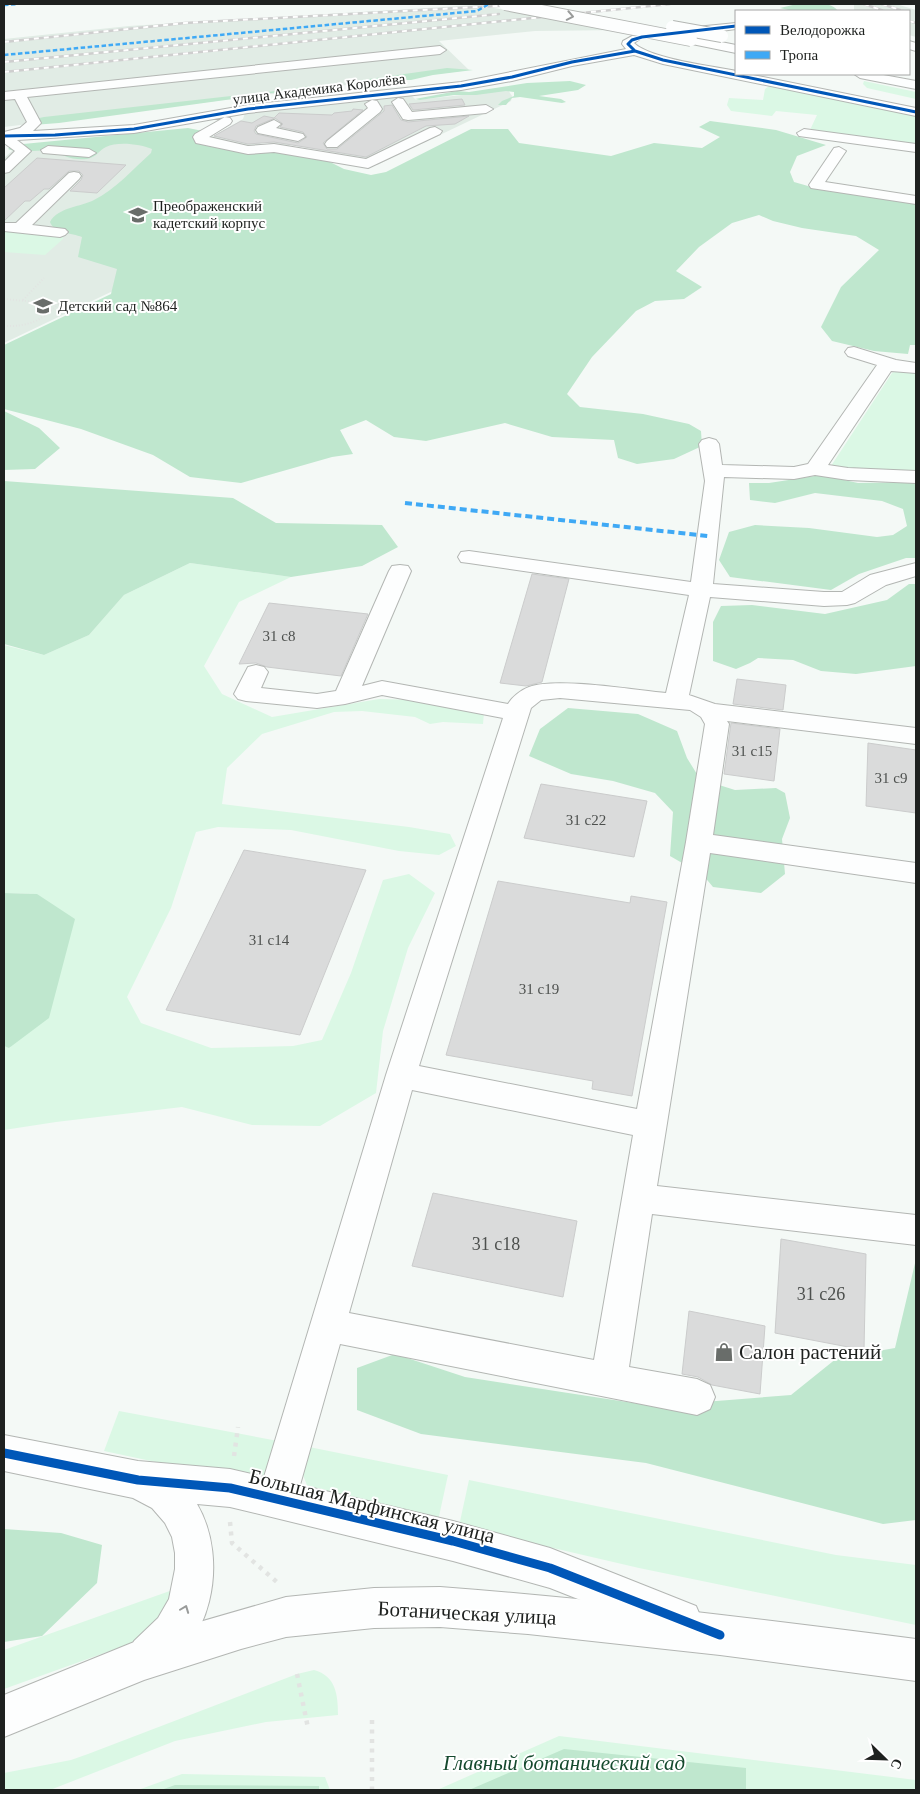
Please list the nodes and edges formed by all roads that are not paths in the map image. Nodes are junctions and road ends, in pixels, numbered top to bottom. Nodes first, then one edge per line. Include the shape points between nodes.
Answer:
1 (504, 4) edge
2 (555, 4) edge
3 (735, 26) edge
4 (735, 39) edge
5 (673, 44) dead end
6 (735, 49) edge
7 (440, 50) dead end
8 (635, 51) junction
9 (735, 56) edge
10 (735, 72) edge
11 (469, 74) dead end
12 (794, 75) edge
13 (865, 75) edge
14 (757, 76) edge
15 (916, 86) edge
16 (19, 95) junction
17 (488, 95) dead end
18 (4, 96) edge
19 (916, 101) edge
20 (398, 102) junction
21 (372, 104) junction
22 (486, 109) dead end
23 (916, 112) edge
24 (206, 116) junction
25 (225, 121) junction
26 (274, 124) dead end
27 (310, 125) dead end
28 (25, 131) junction
29 (435, 131) dead end
30 (804, 133) dead end
31 (5, 136) edge
32 (294, 136) junction
33 (323, 142) junction
34 (916, 148) edge
35 (839, 151) dead end
36 (24, 152) junction
37 (375, 152) dead end
38 (89, 153) dead end
39 (4, 169) edge
40 (74, 176) dead end
41 (916, 200) edge
42 (4, 227) edge
43 (19, 228) junction
44 (60, 232) dead end
45 (854, 352) dead end
46 (894, 365) junction
47 (916, 368) edge
48 (710, 444) dead end
49 (815, 469) junction
50 (713, 471) junction
51 (916, 477) edge
52 (469, 557) dead end
53 (916, 569) edge
54 (400, 571) dead end
55 (701, 590) junction
56 (256, 672) dead end
57 (345, 697) junction
58 (676, 701) junction
59 (711, 711) junction
60 (516, 713) junction
61 (916, 736) edge
62 (699, 842) junction
63 (916, 873) edge
64 (402, 1075) junction
65 (650, 1125) junction
66 (638, 1198) junction
67 (916, 1230) edge
68 (329, 1326) junction
69 (609, 1380) junction
70 (697, 1397) dead end
71 (4, 1453) edge
72 (138, 1480) junction
73 (278, 1499) junction
74 (720, 1635) junction
75 (144, 1659) junction
76 (916, 1660) edge
77 (4, 1716) edge

1 -> 6 street, bridge
2 - 4 street, bridge
3 - 8 street via 638,38 628,44
5 - 9 street
7 - 16 street
8 - 10 street via 663,60
8 - 24 street, улица Академика Королёва via 486,82
11 - 28 street
12 - 19 street
13 - 15 street
14 - 23 street
16 - 18 street
16 - 28 street via 34,123
17 - 20 street
20 - 21 street
20 - 22 street via 408,116
21 - 25 street
21 - 33 street via 375,109
24 - 25 street
24 - 31 street, улица Академика Королёва via 122,130
25 - 29 street via 200,137 201,140 248,150 274,148 368,164
26 - 32 street via 263,130
27 - 32 street
28 - 31 street
30 - 34 street
31 - 36 street via 7,141
32 - 33 street
33 - 37 street
35 - 41 street via 816,185
36 - 38 street via 37,149
36 - 39 street
40 - 43 street
42 - 43 street
43 - 44 street
45 - 46 street
46 - 47 street
46 - 49 street via 886,366
48 - 50 street
49 - 50 street via 794,473
49 - 51 street
50 - 55 street via 715,481
52 - 55 street via 508,572
53 - 55 street via 878,580 847,598
54 - 57 street
55 - 58 street
56 - 57 street via 246,694 317,701
57 - 60 street via 382,688
58 - 59 street via 699,704
58 - 60 street via 560,691 536,693 520,704
59 - 61 street
59 - 62 street via 717,724
60 - 64 street
62 - 63 street
62 - 65 street
64 - 65 street
64 - 68 street
65 - 66 street
66 - 67 street
66 - 69 street
68 - 69 street
68 - 73 street
69 - 70 street
71 - 72 street, Большая Марфинская улица
72 - 73 street, Большая Марфинская улица via 230,1488
75 -> 72 street via 166,1642 183,1615 192,1592 195,1557 194,1544 183,1514 167,1496
73 - 74 street, Большая Марфинская улица via 453,1540 550,1568
74 - 75 street, Ботаническая улица via 528,1614 440,1608 374,1608 286,1617
74 - 76 street, Ботаническая улица
75 - 77 street, Ботаническая улица

